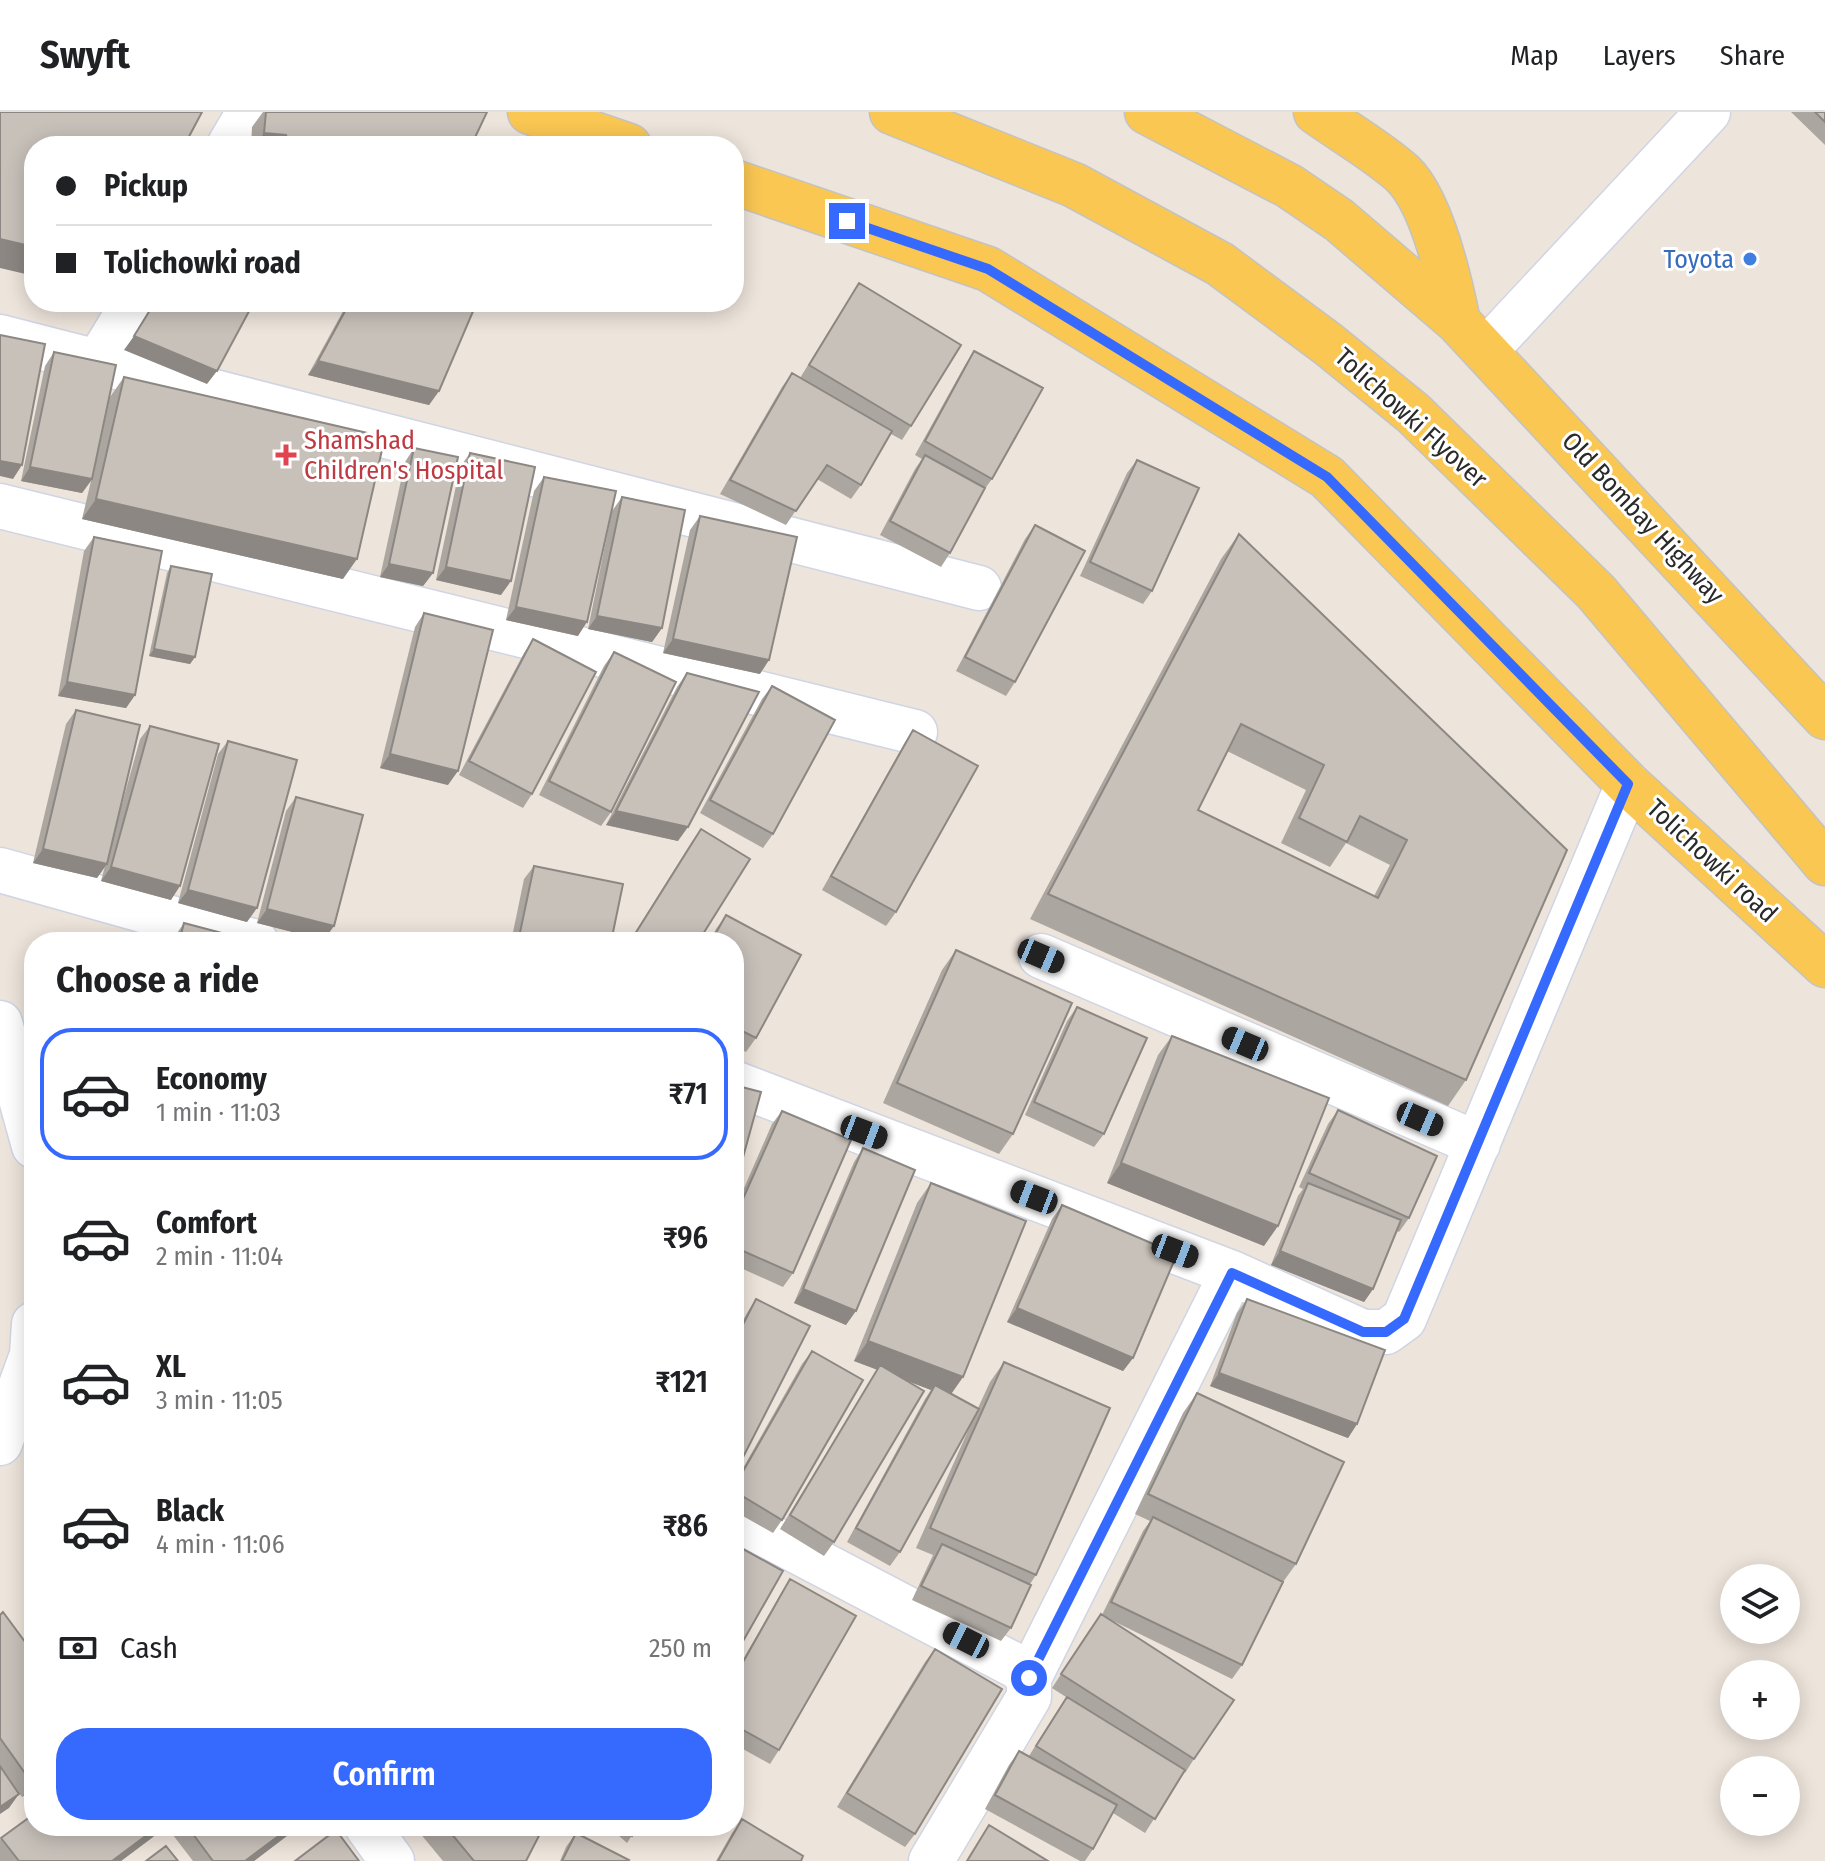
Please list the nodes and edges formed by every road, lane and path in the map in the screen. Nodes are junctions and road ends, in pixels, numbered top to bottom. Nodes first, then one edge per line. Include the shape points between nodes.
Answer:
1 (249, 112) edge
2 (530, 112) edge
3 (892, 112) edge
4 (1147, 112) edge
5 (1316, 112) edge
6 (1708, 112) edge
7 (235, 136) edge
8 (600, 136) edge
9 (744, 185) edge
10 (128, 312) edge
11 (1472, 336) junction
12 (0, 337) edge
13 (96, 365) junction
14 (0, 506) edge
15 (979, 588) dead end
16 (1825, 717) edge
17 (915, 732) edge
18 (1628, 784) junction
19 (1817, 854) edge
20 (0, 870) edge
21 (220, 932) edge
22 (1041, 956) dead end
23 (1825, 965) edge
24 (0, 1023) edge
25 (744, 1087) edge
26 (24, 1110) edge
27 (1478, 1144) junction
28 (1232, 1273) junction
29 (24, 1372) edge
30 (0, 1443) edge
31 (744, 1523) edge
32 (1029, 1678) junction
33 (374, 1836) edge
34 (392, 1861) edge
35 (931, 1861) edge

1 - 7 street
2 - 8 main road
3 - 19 main road, Tolichowki Flyover via 1074,185 1220,264 1328,344 1413,413 1596,592
4 - 11 main road via 1275,178 1339,220
5 - 11 main road via 1404,175 1430,221
6 - 11 street
9 - 18 main road, Tolichowki road via 988,269 1327,477
10 - 13 street
11 - 16 main road, Old Bombay Highway
12 - 13 street
13 - 15 street
14 - 17 street
18 - 23 main road, Tolichowki road
18 - 27 street
20 - 21 street
22 - 27 street
24 - 26 street
25 - 28 street
27 - 28 street via 1404,1319 1386,1332 1363,1332
28 - 32 street
29 - 30 street
31 - 32 street via 1018,1667
32 - 35 street via 1029,1697
33 - 34 street

